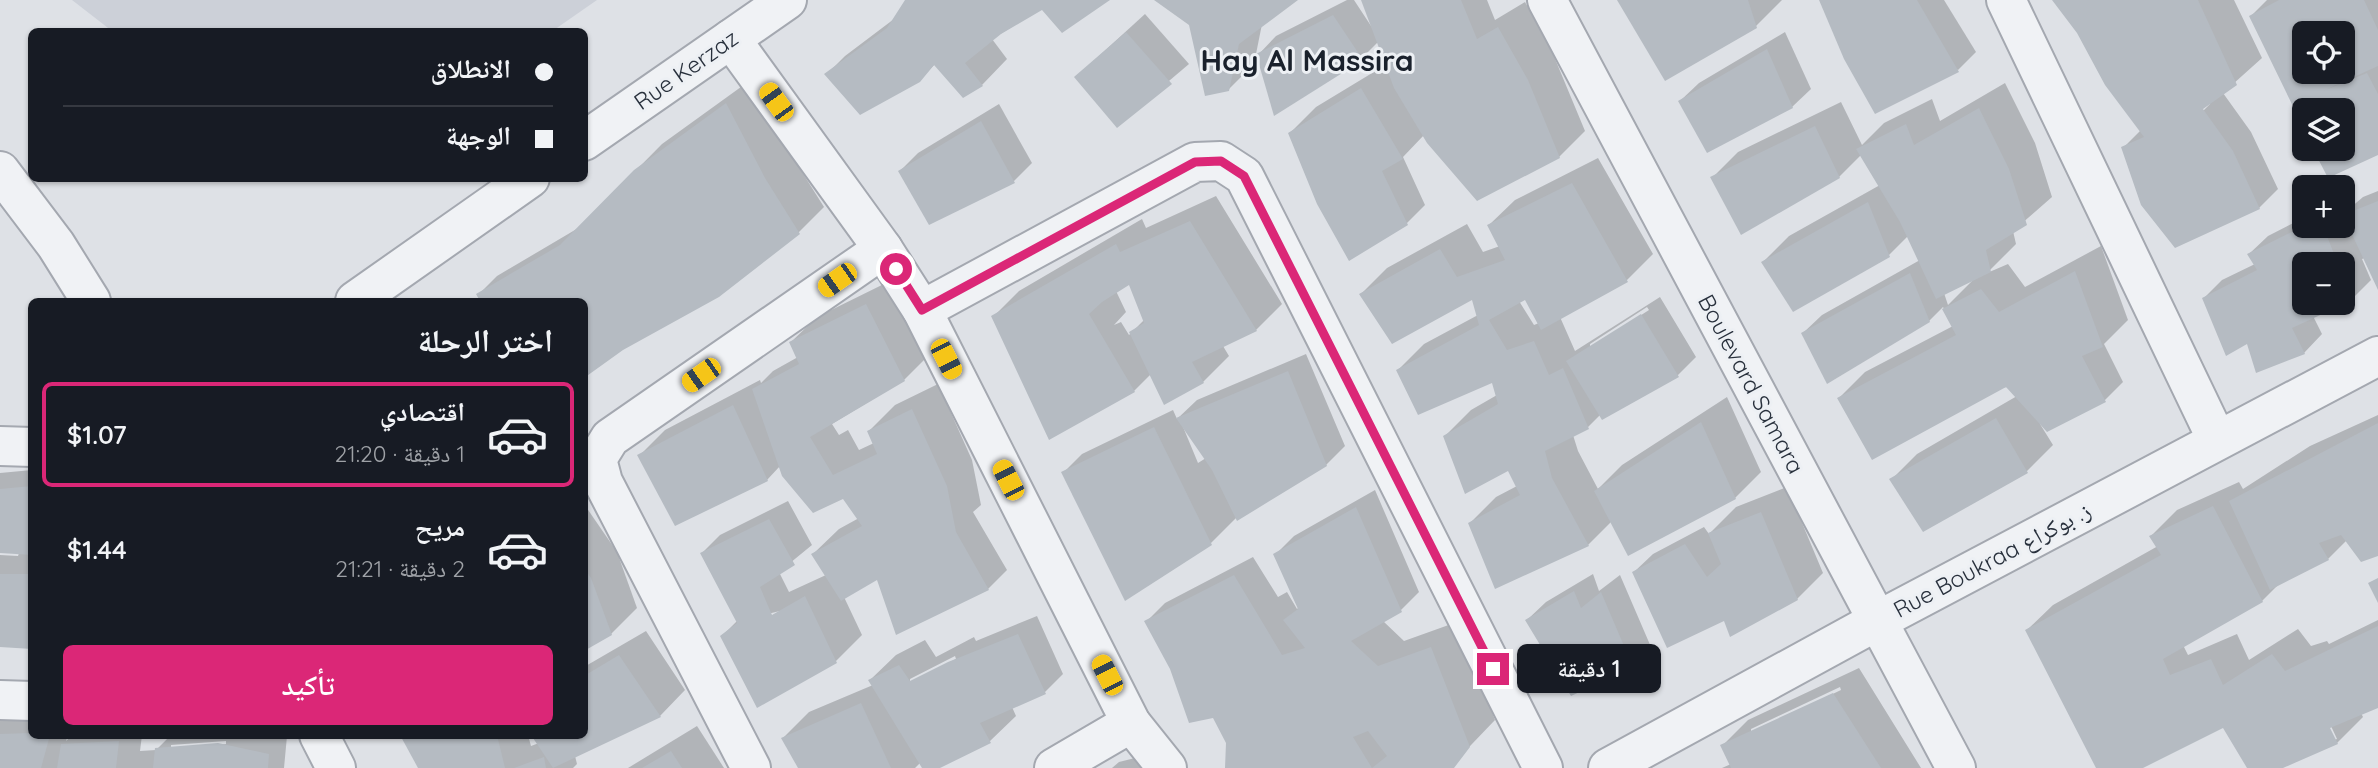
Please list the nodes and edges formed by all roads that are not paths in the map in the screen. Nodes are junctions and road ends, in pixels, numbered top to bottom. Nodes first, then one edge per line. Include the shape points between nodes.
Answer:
1 (787, 0) edge
2 (1546, 0) edge
3 (2006, 0) edge
4 (731, 39) junction
5 (588, 138) edge
6 (0, 171) edge
7 (524, 182) edge
8 (883, 249) junction
9 (89, 298) edge
10 (359, 298) edge
11 (922, 310) junction
12 (2378, 356) edge
13 (2217, 440) junction
14 (0, 446) edge
15 (28, 447) edge
16 (1877, 621) junction
17 (0, 700) edge
18 (28, 701) edge
19 (1131, 723) junction
20 (321, 739) edge
21 (336, 768) edge
22 (751, 768) edge
23 (1054, 768) edge
24 (1167, 768) edge
25 (1543, 768) edge
26 (1608, 768) edge
27 (1956, 768) edge

1 - 4 street, Rue Kerzaz
2 - 16 street, Boulevard Samara
3 - 13 street
4 - 5 street, Rue Kerzaz
4 - 8 street
6 - 9 street
7 - 10 street
8 - 11 street
8 - 22 street via 610,438 597,459 603,482
11 - 19 street
11 - 25 street via 1195,162 1221,161 1244,176
12 - 13 street, Rue Boukraa ز. بوكراع
13 - 16 street, Rue Boukraa ز. بوكراع
14 - 15 street
16 - 26 street, Rue Boukraa ز. بوكراع
16 - 27 street, Boulevard Samara
17 - 18 street
19 - 23 street
19 - 24 street
20 - 21 street

